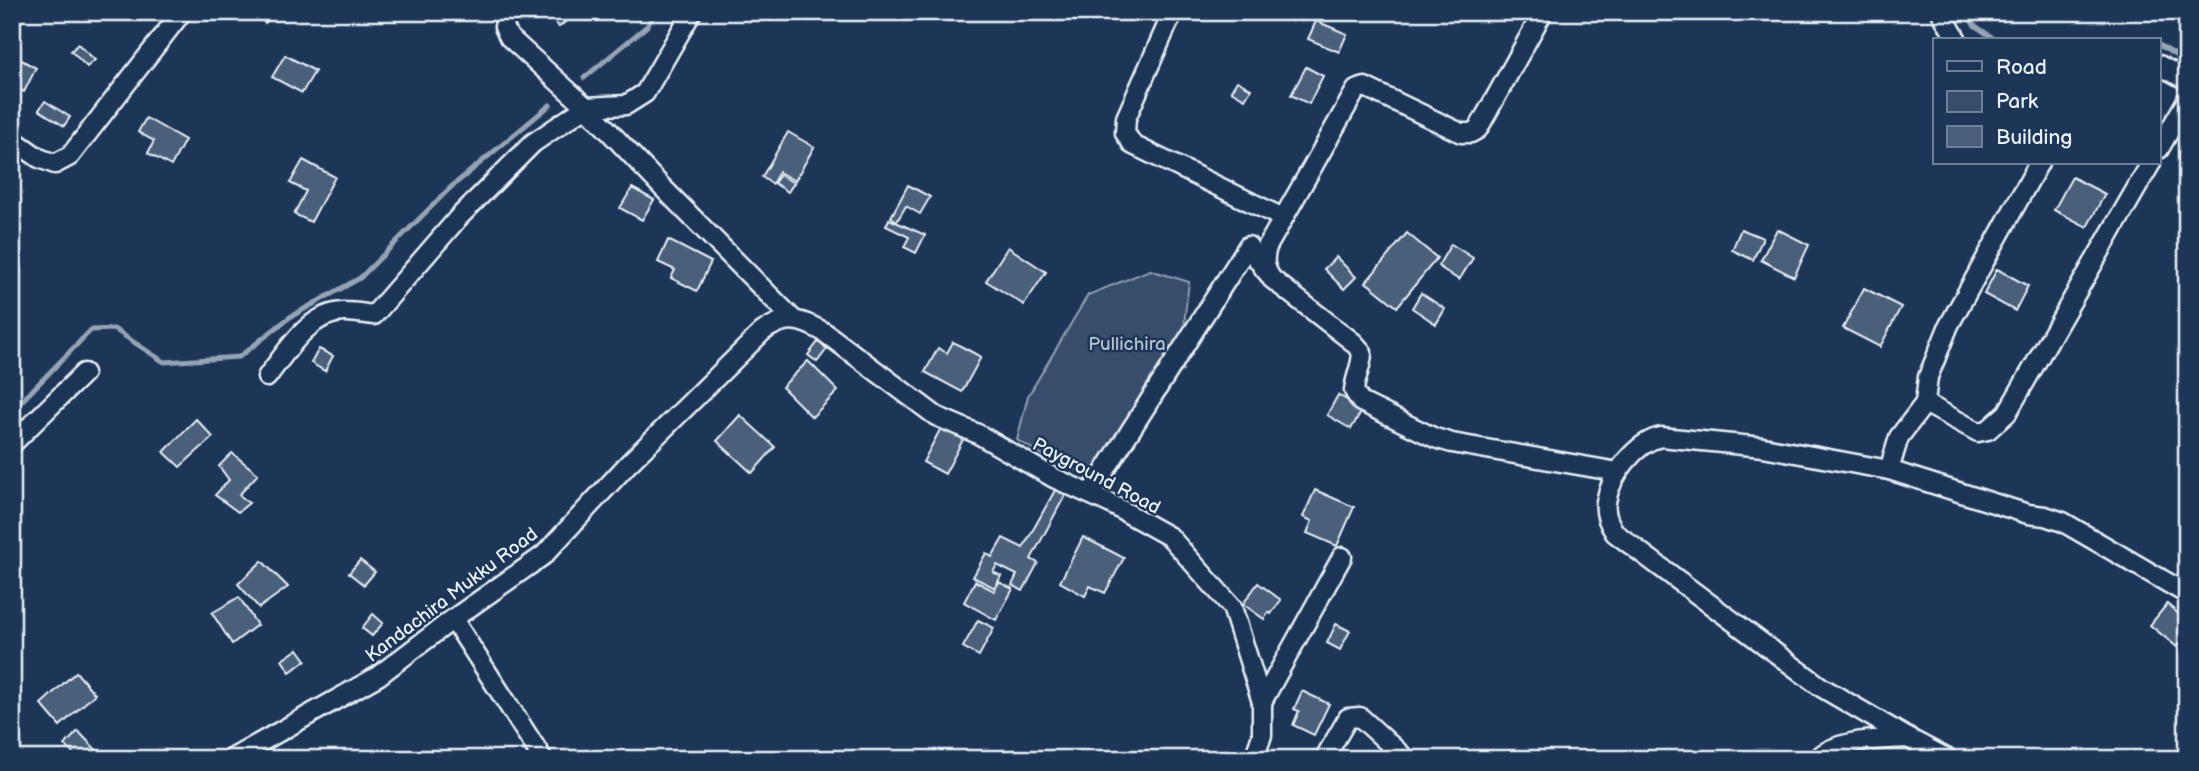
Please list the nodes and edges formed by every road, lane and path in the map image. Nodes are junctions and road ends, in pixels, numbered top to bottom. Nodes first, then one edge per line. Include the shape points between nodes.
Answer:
1 (182, 12) edge
2 (507, 12) edge
3 (692, 12) edge
4 (1173, 12) edge
5 (1544, 12) edge
6 (1941, 12) edge
7 (1956, 38) edge
8 (2160, 66) edge
9 (2187, 80) edge
10 (2187, 100) edge
11 (586, 107) junction
12 (12, 139) edge
13 (2160, 147) edge
14 (2038, 164) edge
15 (2150, 164) edge
16 (1283, 218) junction
17 (1266, 271) junction
18 (793, 319) junction
19 (84, 373) dead end
20 (267, 377) dead end
21 (1925, 403) junction
22 (12, 443) edge
23 (1889, 470) junction
24 (1618, 472) junction
25 (1090, 494) junction
26 (1342, 557) dead end
27 (2187, 594) edge
28 (453, 619) junction
29 (1262, 702) junction
30 (1908, 738) junction
31 (231, 759) edge
32 (543, 759) edge
33 (1254, 759) edge
34 (1324, 759) edge
35 (1406, 759) edge
36 (1816, 759) edge
37 (1948, 759) edge

1 - 12 street via 70,156 55,164
2 - 11 street via 504,27 509,37
3 - 11 street via 645,93 626,105
4 - 16 street via 1126,118 1125,133 1133,145
5 - 16 street via 1478,129 1471,133 1461,133 1365,87 1356,90
6 - 7 street
8 - 9 street
10 - 13 street
11 - 18 street
11 - 20 street via 533,143 459,217 374,315 344,311 319,318
14 - 21 street via 1948,325 1928,377
15 - 21 street via 2007,413 1988,430 1978,432
16 - 17 street via 1267,247
17 - 24 street via 1362,352 1353,391 1362,402 1452,443
17 - 25 street via 1248,246
18 - 25 street, Payground Road via 824,331 936,416
18 - 28 street, Kandachira Mukku Road via 774,323 762,332 628,464 544,555
19 - 22 street
21 - 23 street via 1899,437
23 - 24 street via 1763,447 1661,437 1650,439
23 - 27 street via 2063,522
24 - 30 street via 1605,503 1607,522 1615,533 1821,687
25 - 29 street, Payground Road via 1170,537 1232,607
26 - 29 street
28 - 31 street, Kandachira Mukku Road via 378,676
28 - 32 street
29 - 33 street, Payground Road via 1262,735
30 - 36 street via 1841,746
30 - 37 street
34 - 35 street via 1348,718 1360,717

